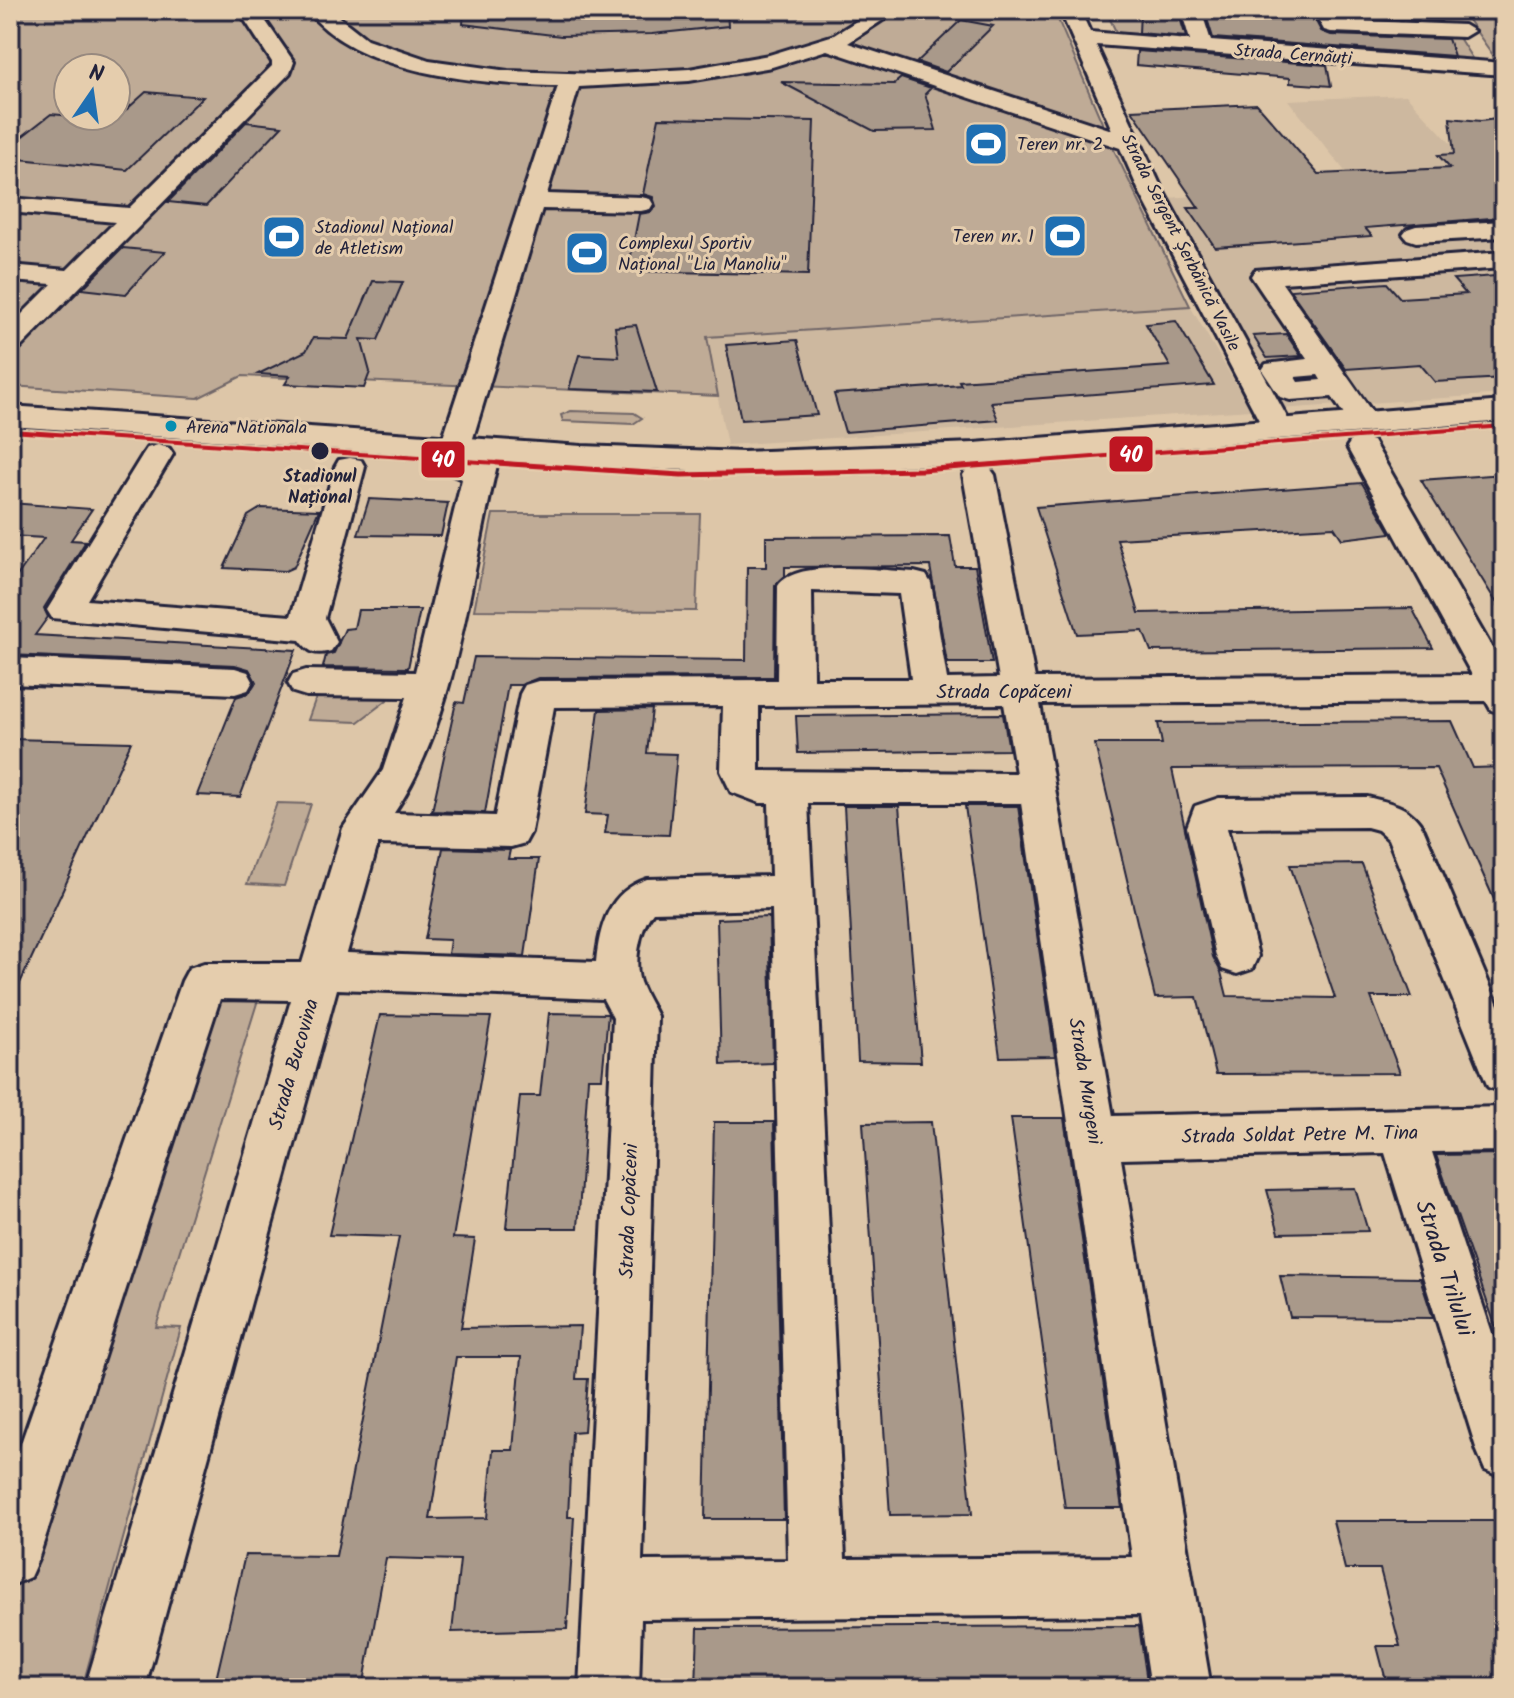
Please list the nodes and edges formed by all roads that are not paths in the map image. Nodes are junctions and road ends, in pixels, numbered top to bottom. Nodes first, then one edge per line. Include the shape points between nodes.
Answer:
1 (247, 10) edge
2 (888, 10) edge
3 (1070, 10) edge
4 (1191, 10) edge
5 (1323, 10) edge
6 (1451, 10) edge
7 (276, 15) dead end
8 (317, 18) edge
9 (1464, 31) junction
10 (1082, 38) junction
11 (832, 45) junction
12 (1203, 47) junction
13 (1499, 74) edge
14 (570, 81) junction
15 (1129, 143) junction
16 (532, 201) junction
17 (641, 204) dead end
18 (10, 205) edge
19 (134, 216) junction
20 (1504, 229) edge
21 (1416, 234) dead end
22 (1504, 260) edge
23 (10, 273) edge
24 (73, 278) junction
25 (1269, 283) junction
26 (1253, 328) dead end
27 (10, 342) edge
28 (1504, 411) edge
29 (10, 416) edge
30 (1278, 428) junction
31 (1363, 434) junction
32 (1504, 436) edge
33 (10, 443) edge
34 (158, 454) junction
35 (473, 457) junction
36 (350, 467) junction
37 (979, 475) junction
38 (10, 671) edge
39 (235, 681) dead end
40 (306, 683) dead end
41 (428, 690) junction
42 (931, 691) junction
43 (1021, 691) junction
44 (795, 692) junction
45 (1502, 692) edge
46 (741, 693) junction
47 (1038, 788) junction
48 (788, 789) junction
49 (363, 828) junction
50 (792, 892) junction
51 (1237, 956) dead end
52 (318, 976) junction
53 (618, 981) junction
54 (1504, 1073) edge
55 (1504, 1129) edge
56 (1402, 1132) junction
57 (1096, 1138) junction
58 (1504, 1451) edge
59 (10, 1557) edge
60 (1165, 1586) junction
61 (818, 1589) junction
62 (613, 1590) junction
63 (115, 1688) edge
64 (609, 1688) edge
65 (1181, 1688) edge

1 - 7 street
1 - 19 street via 282,68
2 - 11 street
3 - 10 street, Strada Sergent Șerbănică Vasile
4 - 12 street
5 - 9 street via 1331,26
6 - 9 street
8 - 14 street via 363,44 422,63
9 - 13 street
10 - 12 street, Strada Cernăuți
10 - 15 street, Strada Sergent Șerbănică Vasile
11 - 14 street via 726,72
11 - 15 street
12 - 13 street, Strada Cernăuți
14 - 16 street, Strada Bucovina via 554,175
15 - 30 street, Strada Sergent Șerbănică Vasile
16 - 17 street
16 - 35 street, Strada Bucovina
18 - 19 street
19 - 24 street
20 - 21 street
22 - 25 street via 1264,276
23 - 24 street
24 - 27 street
25 - 26 street via 1233,285
25 - 31 street via 1333,377
28 - 31 main road
29 - 35 main road
30 - 31 main road
30 - 35 main road via 974,453 795,461
31 - 32 main road
31 - 37 main road
31 - 45 street
33 - 34 main road
34 - 36 main road
34 - 36 street via 64,610 314,636 308,618
35 - 36 main road
35 - 37 main road via 649,485 753,487
35 - 41 street, Strada Bucovina via 444,634
37 - 43 street, Strada Murgeni
38 - 39 street
40 - 41 street
41 - 49 street, Strada Bucovina via 399,776
42 - 43 street, Strada Copăceni
42 - 44 street, Strada Copăceni
42 - 44 street via 914,583 806,580 795,586
43 - 45 street, Strada Copăceni
43 - 47 street, Strada Murgeni
44 - 46 street, Strada Copăceni
46 - 48 street via 740,771 745,782
46 - 49 street, Strada Copăceni via 538,694 511,832
47 - 48 street
47 - 57 street, Strada Murgeni
48 - 50 street
49 - 52 street, Strada Bucovina
50 - 53 street, Strada Copăceni via 641,897 623,919
50 - 61 street
51 - 54 street via 1209,817 1367,812 1391,818 1404,830
52 - 53 street
52 - 59 street via 204,981
52 - 63 street, Strada Bucovina
53 - 62 street, Strada Copăceni via 635,1016
55 - 56 street, Strada Soldat Petre M. Tina
56 - 57 street, Strada Soldat Petre M. Tina
56 - 58 street, Strada Trilului
57 - 60 street, Strada Murgeni
60 - 61 street
60 - 65 street, Strada Murgeni
61 - 62 street
62 - 64 street, Strada Copăceni

